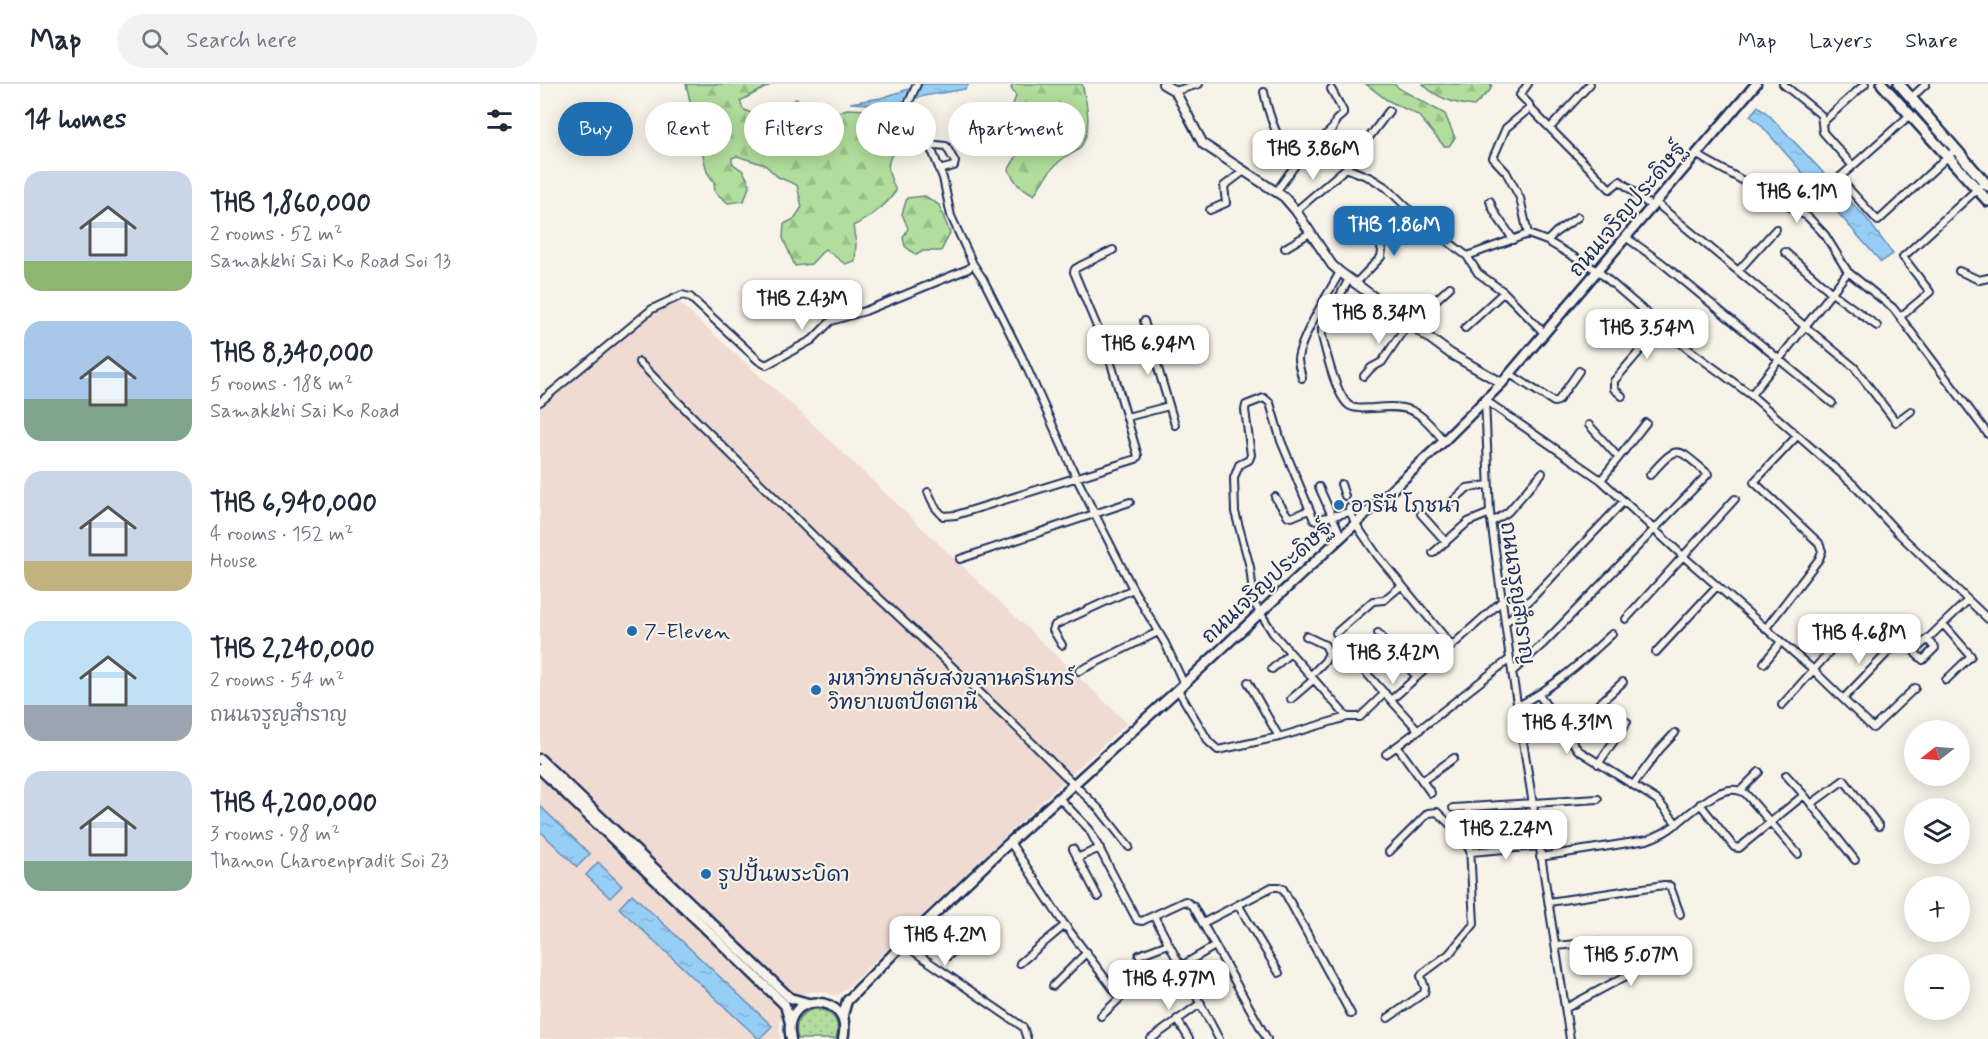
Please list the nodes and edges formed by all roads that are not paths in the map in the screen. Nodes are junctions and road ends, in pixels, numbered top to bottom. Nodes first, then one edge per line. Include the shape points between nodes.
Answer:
1 (917, 84) edge
2 (1163, 84) edge
3 (1199, 84) edge
4 (1528, 84) edge
5 (1590, 84) edge
6 (1756, 84) edge
7 (1783, 84) edge
8 (1865, 84) edge
9 (1882, 84) edge
10 (1899, 84) edge
11 (1926, 84) edge
12 (1331, 89) dead end
13 (1175, 92) junction
14 (1264, 92) dead end
15 (1911, 98) junction
16 (909, 102) edge
17 (1530, 108) junction
18 (1389, 111) dead end
19 (1910, 115) junction
20 (1823, 122) junction
21 (1550, 128) junction
22 (1323, 139) junction
23 (936, 145) edge
24 (1952, 152) junction
25 (1697, 155) junction
26 (933, 156) edge
27 (1296, 164) junction
28 (1852, 165) junction
29 (1347, 166) junction
30 (939, 170) junction
31 (1244, 171) junction
32 (1983, 185) edge
33 (1276, 192) junction
34 (1490, 201) dead end
35 (1988, 201) edge
36 (1654, 205) junction
37 (1210, 210) dead end
38 (1296, 211) junction
39 (1578, 217) dead end
40 (1422, 222) junction
41 (1776, 229) dead end
42 (1310, 233) junction
43 (1528, 234) junction
44 (1627, 237) junction
45 (1513, 240) junction
46 (1547, 241) junction
47 (1285, 248) dead end
48 (1113, 250) dead end
49 (1785, 252) dead end
50 (1467, 256) junction
51 (973, 264) junction
52 (1598, 271) junction
53 (1738, 271) junction
54 (1959, 271) dead end
55 (1340, 272) junction
56 (1848, 272) junction
57 (1988, 278) edge
58 (1352, 281) junction
59 (1450, 287) dead end
60 (1504, 292) junction
61 (1832, 293) junction
62 (1900, 316) junction
63 (1144, 321) dead end
64 (1409, 324) junction
65 (1661, 326) junction
66 (1876, 326) dead end
67 (1806, 327) junction
68 (1465, 328) dead end
69 (1544, 333) junction
70 (1779, 360) junction
71 (639, 362) dead end
72 (1579, 371) dead end
73 (1510, 374) junction
74 (1364, 376) dead end
75 (1302, 378) dead end
76 (1502, 383) junction
77 (1751, 395) junction
78 (1622, 396) dead end
79 (1485, 400) junction
80 (540, 402) edge
81 (1832, 403) dead end
82 (1169, 406) junction
83 (1911, 411) dead end
84 (1127, 417) junction
85 (1646, 423) dead end
86 (1175, 425) dead end
87 (1589, 425) dead end
88 (1988, 434) edge
89 (1797, 436) junction
90 (1444, 441) junction
91 (1618, 456) junction
92 (1542, 473) dead end
93 (1650, 475) dead end
94 (1076, 477) junction
95 (1601, 480) junction
96 (1341, 484) dead end
97 (1488, 485) junction
98 (1319, 487) dead end
99 (928, 492) dead end
100 (1345, 496) dead end
101 (1275, 497) dead end
102 (1735, 499) dead end
103 (1624, 501) junction
104 (1130, 502) dead end
105 (1452, 502) dead end
106 (1309, 510) junction
107 (1095, 513) junction
108 (1490, 513) junction
109 (1421, 514) dead end
110 (1332, 517) junction
111 (1492, 522) junction
112 (1355, 523) junction
113 (1653, 529) junction
114 (1341, 536) junction
115 (1446, 542) junction
116 (1433, 554) dead end
117 (1684, 557) junction
118 (960, 559) dead end
119 (1401, 586) junction
120 (1717, 586) junction
121 (1132, 589) junction
122 (1503, 600) junction
123 (1967, 601) junction
124 (1259, 613) junction
125 (1626, 619) dead end
126 (1859, 619) dead end
127 (1988, 619) edge
128 (1505, 623) junction
129 (1943, 624) junction
130 (1766, 628) junction
131 (1158, 632) junction
132 (1336, 633) dead end
133 (1378, 633) dead end
134 (1612, 634) dead end
135 (1306, 636) dead end
136 (1927, 639) dead end
137 (1781, 642) junction
138 (1062, 645) dead end
139 (1452, 646) junction
140 (1892, 648) dead end
141 (1656, 652) dead end
142 (1290, 653) junction
143 (1350, 654) dead end
144 (1510, 659) junction
145 (1764, 663) dead end
146 (1272, 669) dead end
147 (1079, 671) dead end
148 (1513, 671) junction
149 (1814, 671) junction
150 (1417, 677) junction
151 (1312, 678) junction
152 (1946, 680) dead end
153 (1248, 682) dead end
154 (1623, 682) dead end
155 (1181, 687) junction
156 (1915, 688) dead end
157 (1384, 693) junction
158 (1539, 695) junction
159 (1844, 698) junction
160 (1291, 699) dead end
161 (1391, 700) junction
162 (1782, 705) dead end
163 (1518, 706) junction
164 (1347, 717) junction
165 (1627, 722) dead end
166 (1419, 731) junction
167 (1675, 733) dead end
168 (1566, 734) junction
169 (1279, 736) junction
170 (1397, 746) junction
171 (1386, 754) dead end
172 (1454, 758) dead end
173 (540, 759) edge
174 (1598, 764) junction
175 (540, 769) edge
176 (1759, 772) dead end
177 (1786, 775) dead end
178 (1422, 781) junction
179 (1074, 785) junction
180 (1633, 785) junction
181 (1741, 790) junction
182 (1431, 793) dead end
183 (1804, 795) junction
184 (1059, 798) junction
185 (1598, 800) dead end
186 (1533, 802) junction
187 (1700, 804) junction
188 (1811, 804) junction
189 (1468, 807) junction
190 (1453, 808) dead end
191 (1771, 822) junction
192 (1677, 824) junction
193 (1879, 826) dead end
194 (1010, 843) junction
195 (1539, 846) junction
196 (1130, 847) dead end
197 (1100, 848) junction
198 (1072, 849) dead end
199 (1389, 852) dead end
200 (1471, 852) junction
201 (1798, 854) dead end
202 (1540, 857) junction
203 (1077, 858) junction
204 (1856, 860) dead end
205 (1098, 897) dead end
206 (1549, 902) junction
207 (1239, 906) junction
208 (1680, 914) dead end
209 (1154, 916) junction
210 (1203, 923) junction
211 (1065, 925) junction
212 (918, 930) junction
213 (974, 933) dead end
214 (1597, 942) dead end
215 (903, 944) junction
216 (1168, 944) junction
217 (1686, 944) dead end
218 (1215, 946) junction
219 (1556, 946) junction
220 (1087, 952) junction
221 (1139, 955) dead end
222 (1020, 963) dead end
223 (1180, 964) junction
224 (1279, 974) dead end
225 (1053, 986) dead end
226 (1120, 998) junction
227 (847, 1001) junction
228 (808, 1003) junction
229 (1201, 1003) junction
230 (827, 1004) junction
231 (1566, 1008) junction
232 (1352, 1014) dead end
233 (1101, 1016) dead end
234 (1388, 1018) dead end
235 (1177, 1019) junction
236 (844, 1022) junction
237 (790, 1023) junction
238 (791, 1039) edge
239 (843, 1039) edge
240 (1027, 1039) edge
241 (1151, 1039) edge
242 (1189, 1039) edge
243 (1220, 1039) edge
244 (1267, 1039) edge
245 (1570, 1039) edge

1 - 16 street
2 - 13 street
3 - 13 street
4 - 17 street via 1520,95
5 - 21 street
6 - 25 main road, ถนนเจริญประดิษฐ์
7 - 20 street via 1821,115
8 - 20 street
9 - 19 main road
10 - 15 main road
11 - 15 street
12 - 22 street via 1343,112
13 - 31 street via 1203,144
14 - 27 street via 1282,145
15 - 24 main road
17 - 21 street
17 - 43 street via 1506,128 1493,158 1520,198
18 - 29 street
19 - 24 main road
19 - 28 street
20 - 28 street via 1823,132
21 - 36 street via 1610,189 1620,181
22 - 27 street
22 - 29 street
23 - 30 street via 946,146 954,166
24 - 28 street via 1878,221 1839,178
24 - 32 main road
25 - 36 main road, ถนนเจริญประดิษฐ์
25 - 56 street via 1808,216
26 - 30 street
27 - 33 street
29 - 38 street
29 - 40 street via 1380,182
30 - 51 street via 951,216
31 - 33 street
31 - 37 street via 1224,186 1226,203
32 - 35 main road
32 - 62 street via 1903,256 1930,292
33 - 38 street
34 - 45 street
36 - 44 main road, ถนนเจริญประดิษฐ์
36 - 53 street
38 - 42 street
39 - 46 street
40 - 50 street
40 - 58 street via 1382,235 1381,257
41 - 53 street
42 - 47 street
42 - 55 street
43 - 45 street
43 - 46 street
44 - 52 main road, ถนนเจริญประดิษฐ์
44 - 70 street
45 - 50 street
46 - 52 street
48 - 84 street via 1074,272 1108,353
49 - 61 street
50 - 60 street via 1484,279
51 - 80 street via 965,271 831,321 812,339 766,365 690,297 682,295 652,309
51 - 94 street via 1022,357
52 - 65 street
52 - 69 main road, ถนนเจริญประดิษฐ์
53 - 67 street
54 - 57 street via 1979,279
55 - 58 street
55 - 75 street via 1300,351
56 - 61 street
56 - 62 street
58 - 64 street
58 - 90 street via 1322,329 1341,394 1350,406 1359,409 1408,409 1431,425
59 - 64 street
60 - 68 street
60 - 69 street
61 - 66 street
61 - 67 street
62 - 88 street
63 - 82 street
64 - 74 street via 1382,362
64 - 76 street
65 - 77 street
65 - 78 street via 1614,381 1614,389
67 - 70 street
67 - 83 street via 1854,367 1896,422
69 - 73 main road, ถนนเจริญประดิษฐ์
70 - 77 street
70 - 81 street
71 - 179 street via 799,522
72 - 73 street via 1554,402
73 - 76 main road, ถนนเจริญประดิษฐ์
76 - 79 main road, ถนนเจริญประดิษฐ์
77 - 89 street
79 - 90 main road, ถนนเจริญประดิษฐ์
79 - 95 street
79 - 97 street, ถนนจรูญสำราญ
82 - 84 street
82 - 86 street
84 - 94 street via 1136,459
85 - 91 street
87 - 91 street
89 - 123 street via 1854,484
89 - 130 street via 1754,482 1819,543 1822,551
90 - 112 main road, ถนนเจริญประดิษฐ์
91 - 95 street
92 - 111 street via 1508,512
93 - 113 street via 1669,454 1677,451 1707,474
94 - 99 street via 948,516 939,512
94 - 107 street
95 - 103 street
96 - 100 street
97 - 105 street via 1467,488
97 - 108 street, ถนนจรูญสำราญ
98 - 110 street
101 - 106 street via 1288,516
102 - 117 street
103 - 113 street
103 - 128 street
104 - 107 street
106 - 110 street via 1314,520
106 - 124 street via 1270,403 1264,398 1250,403 1245,410 1251,455 1239,465 1234,478 1235,512 1250,567 1252,599
107 - 118 street
107 - 121 street
108 - 111 street, ถนนจรูญสำราญ
108 - 115 street via 1468,522
109 - 115 street
110 - 112 street via 1349,510
110 - 114 street
111 - 122 street, ถนนจรูญสำราญ
112 - 114 main road, ถนนเจริญประดิษฐ์
112 - 119 street
113 - 117 street
113 - 148 street
114 - 124 main road, ถนนเจริญประดิษฐ์
115 - 116 street
117 - 120 street
117 - 125 street
119 - 132 street via 1384,600 1373,601
119 - 139 street
120 - 130 street
120 - 141 street
121 - 131 street
121 - 138 street via 1055,625 1053,630
122 - 128 street, ถนนจรูญสำราญ
122 - 139 street
123 - 127 street
123 - 129 street
124 - 142 street
124 - 155 main road, ถนนเจริญประดิษฐ์
126 - 149 street
128 - 144 street, ถนนจรูญสำราญ
129 - 136 street
129 - 152 street via 1971,656
130 - 137 street
131 - 147 street
131 - 155 street
133 - 150 street
134 - 158 street
135 - 151 street via 1325,645 1329,653
137 - 145 street
137 - 149 street
139 - 150 street
140 - 159 street
142 - 146 street
142 - 151 street
143 - 157 street
144 - 148 street, ถนนจรูญสำราญ
144 - 166 street
148 - 163 street, ถนนจรูญสำราญ
149 - 159 street
149 - 162 street
150 - 161 street
151 - 160 street
151 - 164 street
153 - 169 street
154 - 168 street
155 - 169 street via 1209,742 1218,750
155 - 179 main road, ถนนเจริญประดิษฐ์
156 - 159 street via 1873,728
157 - 161 street
157 - 164 street via 1360,717
158 - 163 street
158 - 168 street
161 - 166 street
163 - 186 street, ถนนจรูญสำราญ
164 - 169 street
165 - 174 street
166 - 170 street
167 - 180 street
168 - 174 street via 1578,750
170 - 171 street
170 - 178 street
172 - 178 street
173 - 228 main road via 790,998
174 - 180 street
175 - 237 main road via 785,1005
176 - 181 street
177 - 183 street
178 - 182 street
179 - 184 main road, ถนนเจริญประดิษฐ์
179 - 196 street
180 - 192 street via 1657,800
181 - 187 street via 1728,790
181 - 191 street
183 - 188 street
183 - 191 street
184 - 194 main road, ถนนเจริญประดิษฐ์
184 - 197 street via 1089,829
185 - 186 street
186 - 189 street
186 - 195 street, ถนนจรูญสำราญ
187 - 191 street via 1734,847 1739,848
187 - 192 street
188 - 193 street via 1844,780
188 - 204 street
189 - 190 street
189 - 200 street
191 - 201 street
192 - 202 street via 1647,840
194 - 211 street
194 - 212 main road, ถนนเจริญประดิษฐ์
195 - 200 street
195 - 202 street, ถนนจรูญสำราญ
197 - 203 street
197 - 209 street via 1137,920
198 - 203 street
199 - 200 street via 1428,813 1437,812 1459,833
200 - 234 street via 1472,928 1449,954 1420,976 1424,993
202 - 206 street, ถนนจรูญสำราญ
203 - 205 street
206 - 208 street via 1664,885 1674,892
206 - 219 street, ถนนจรูญสำราญ
207 - 210 street
207 - 224 street
207 - 232 street via 1272,887 1283,890
209 - 210 street via 1185,901 1193,906
209 - 216 street
210 - 218 street
211 - 220 street
211 - 222 street
212 - 213 street via 948,956
212 - 215 main road, ถนนเจริญประดิษฐ์
214 - 219 street
215 - 227 main road, ถนนเจริญประดิษฐ์
215 - 240 street via 1023,1027
216 - 221 street
216 - 223 street
217 - 231 street
218 - 223 street
218 - 244 street
219 - 231 street, ถนนจรูญสำราญ
220 - 225 street
220 - 226 street
223 - 226 street via 1148,975
223 - 229 street
226 - 233 street
227 - 230 main road
227 - 236 main road
228 - 230 main road
228 - 237 main road via 800,1007
229 - 235 street
229 - 243 street
230 - 236 main road via 838,1011
231 - 245 street, ถนนจรูญสำราญ
235 - 241 street
235 - 242 street
236 - 239 main road
237 - 238 main road

